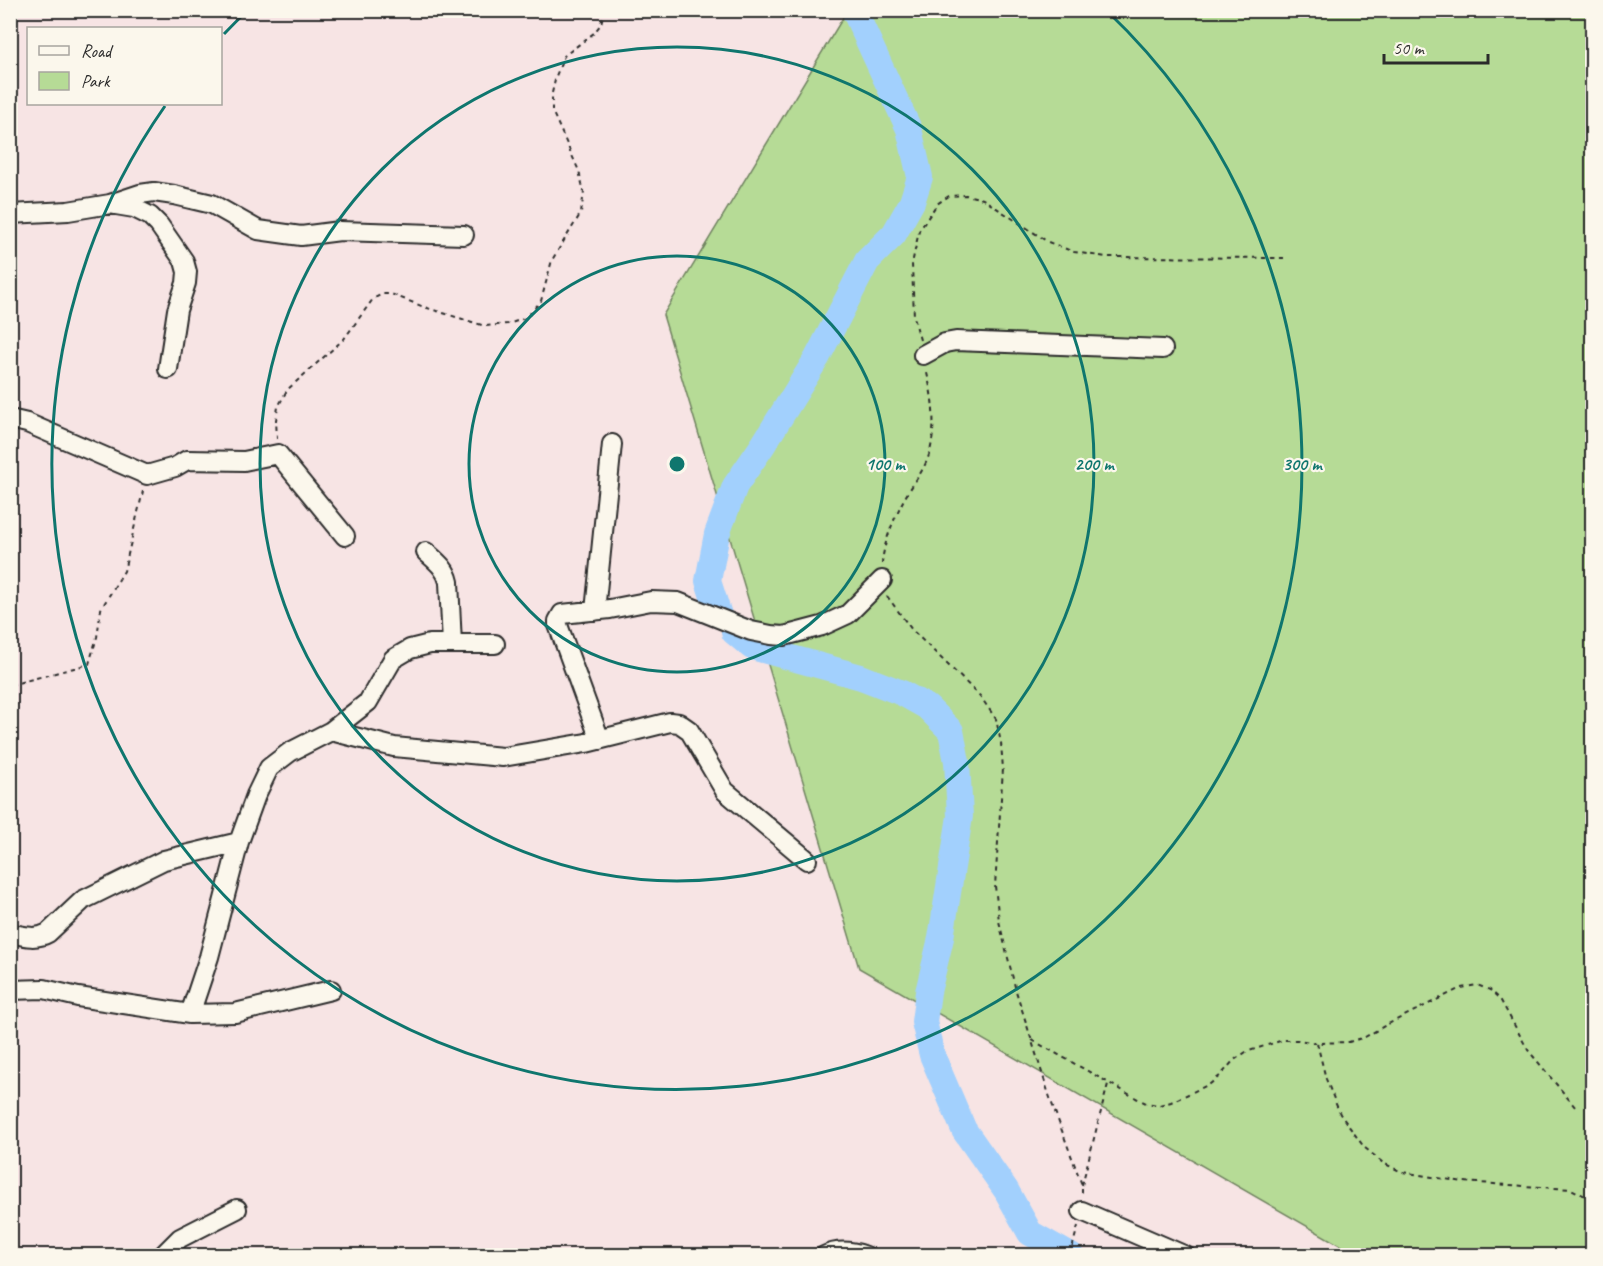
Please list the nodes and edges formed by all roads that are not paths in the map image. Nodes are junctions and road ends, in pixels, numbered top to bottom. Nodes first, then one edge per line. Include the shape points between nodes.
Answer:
1 (110, 204) junction
2 (10, 214) edge
3 (464, 235) dead end
4 (1163, 349) dead end
5 (923, 355) road end
6 (168, 369) dead end
7 (10, 419) edge
8 (612, 444) dead end
9 (345, 536) dead end
10 (426, 552) dead end
11 (882, 580) road end
12 (595, 611) junction
13 (452, 644) junction
14 (495, 644) dead end
15 (331, 731) junction
16 (600, 740) junction
17 (239, 842) junction
18 (807, 860) dead end
19 (10, 933) edge
20 (10, 990) edge
21 (331, 990) dead end
22 (190, 1014) junction
23 (237, 1209) dead end
24 (1082, 1211) road end
25 (162, 1256) edge
26 (825, 1256) edge
27 (866, 1256) edge
28 (1186, 1256) edge

1 - 2 street
1 - 3 street via 154,192 212,204 258,230 301,236 340,231
1 - 6 street via 134,208 150,216 184,261 186,283 177,310
4 - 5 street via 956,341
7 - 9 street via 147,475 187,460 244,461 278,454
8 - 12 street
10 - 13 street via 447,573
11 - 12 street via 848,614 784,636 751,631 678,602 651,601
12 - 16 street via 562,614 558,621
13 - 14 street
13 - 15 street via 429,644 393,659 368,702
15 - 16 street via 394,747 503,757
15 - 17 street via 269,768
16 - 18 street via 679,723 689,730 724,791
17 - 19 street via 164,860 83,900 41,937
17 - 22 street
20 - 22 street via 44,989
21 - 22 street via 235,1013
23 - 25 street via 180,1238
24 - 28 street
26 - 27 street via 849,1251

